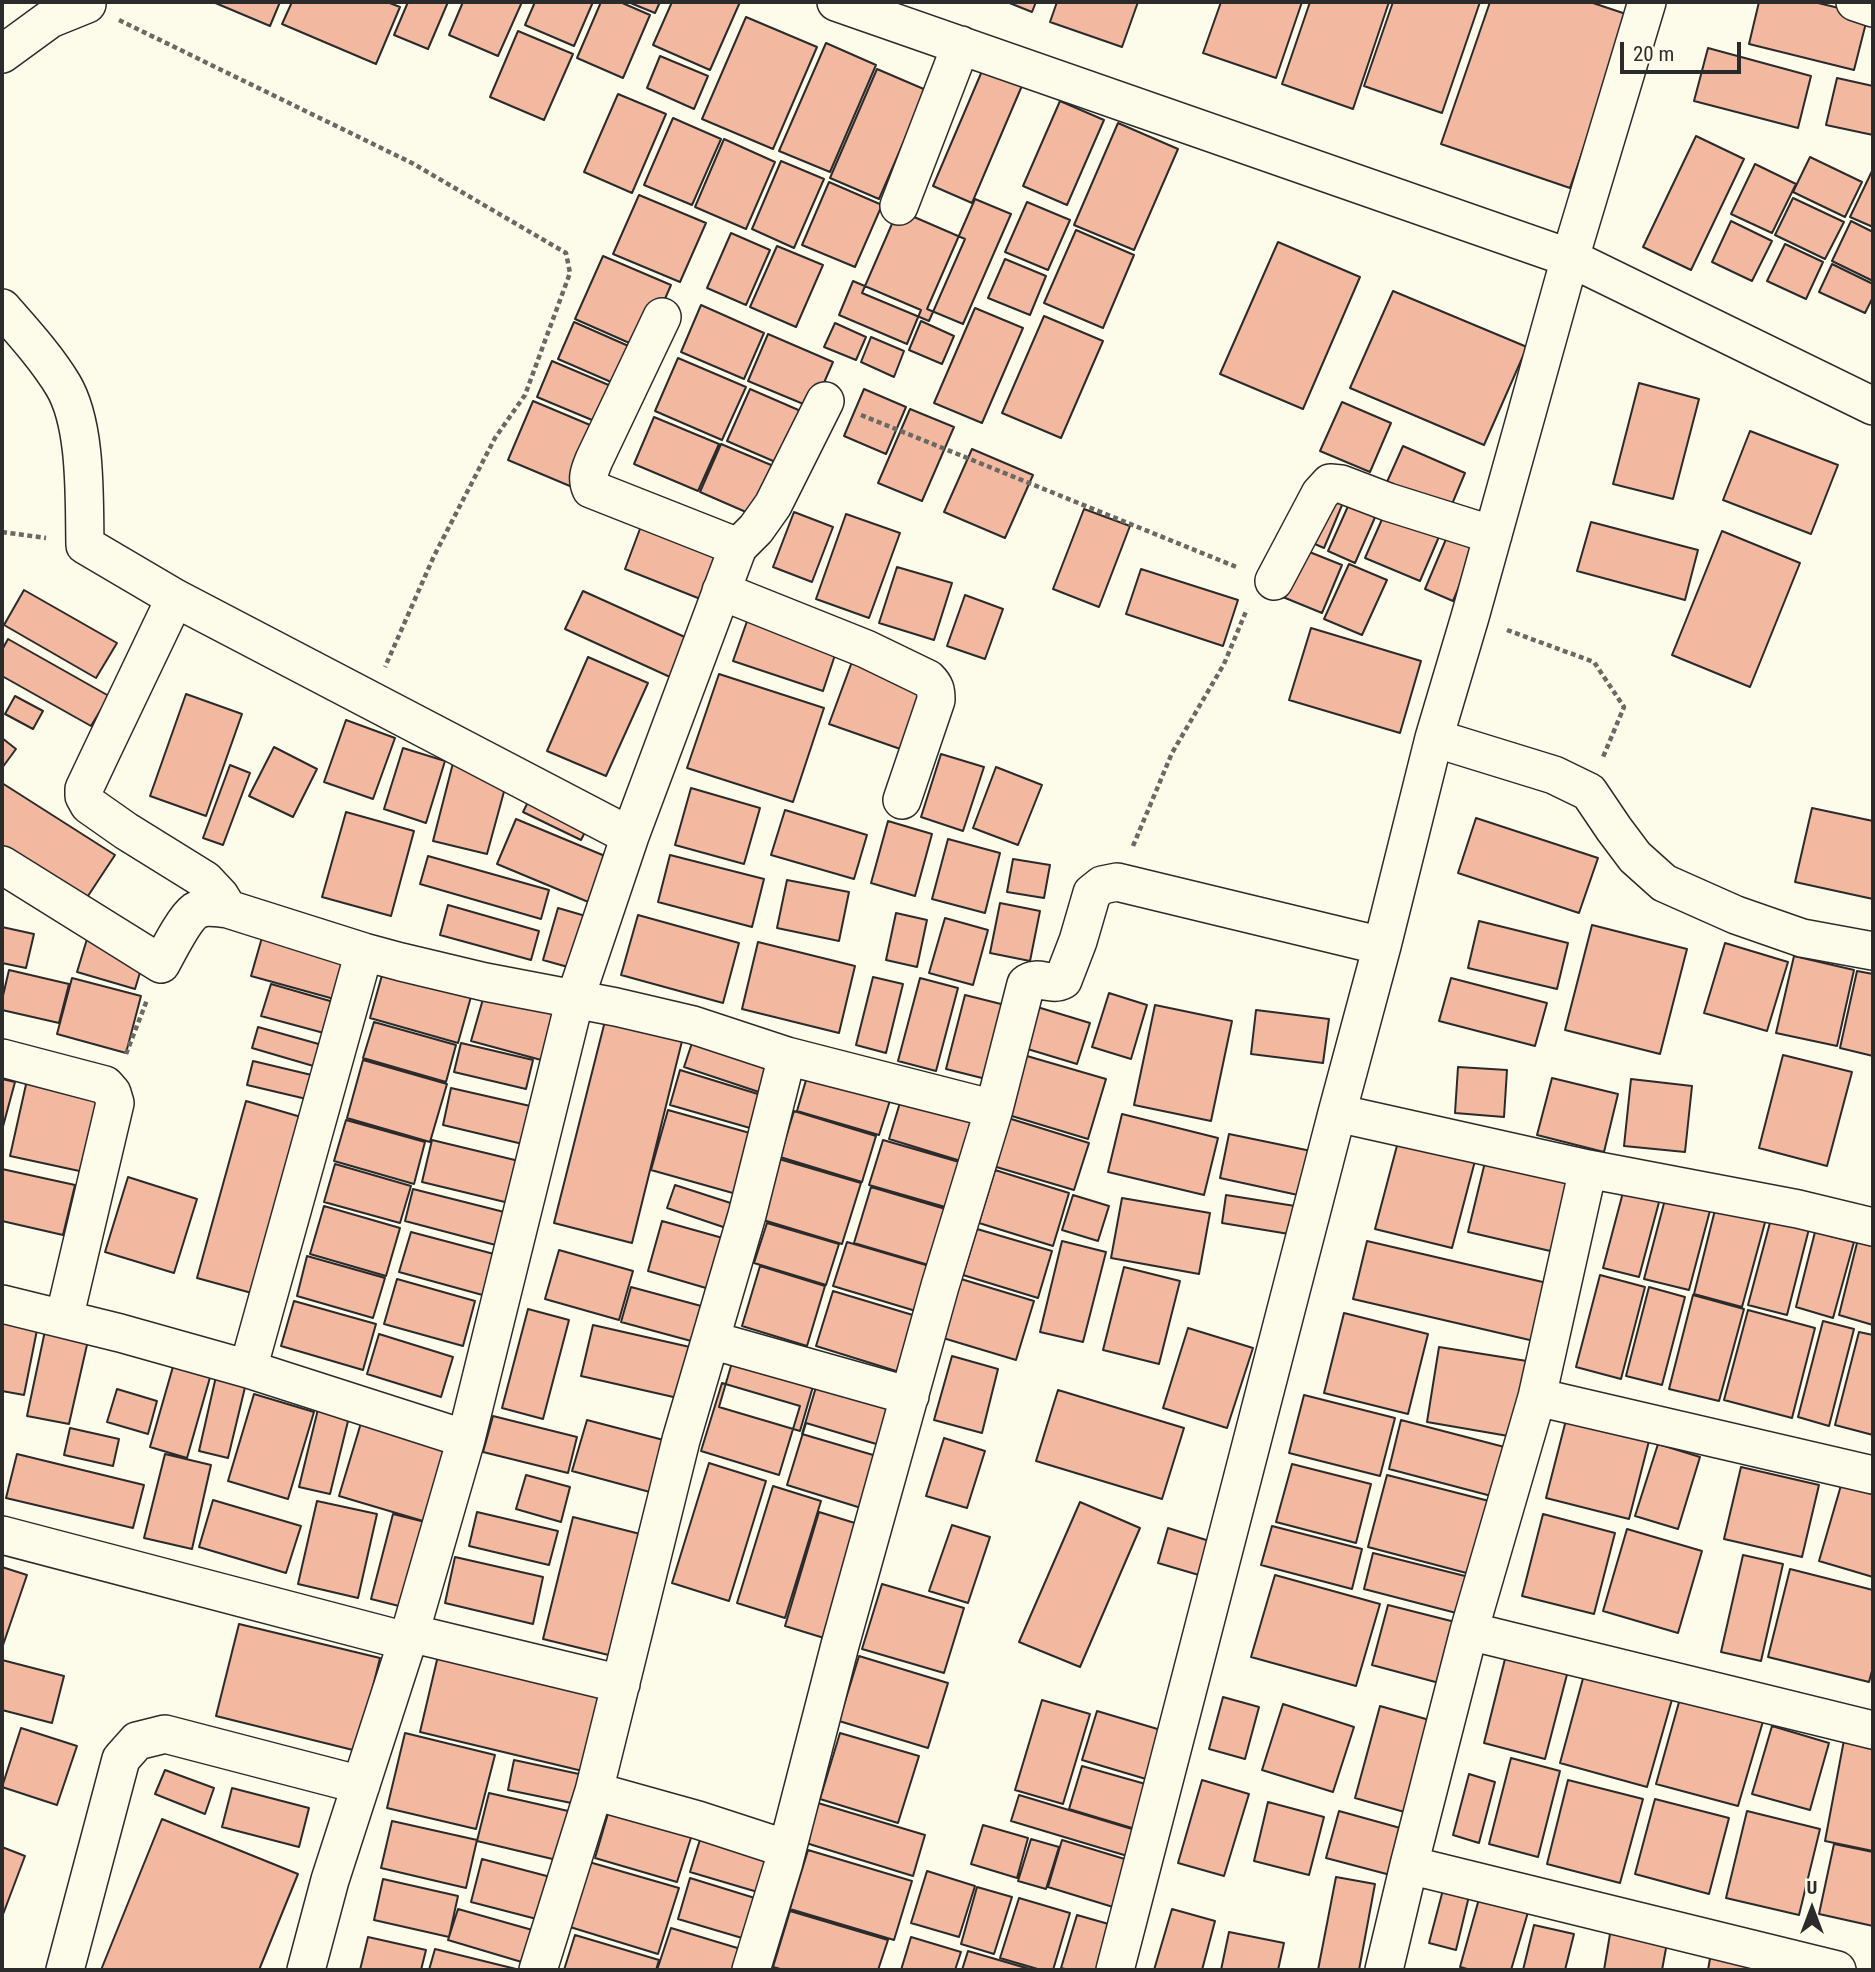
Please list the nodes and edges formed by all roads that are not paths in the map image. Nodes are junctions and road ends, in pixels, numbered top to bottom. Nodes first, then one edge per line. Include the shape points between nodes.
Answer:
1 (836, 2) edge
2 (1647, 2) edge
3 (1855, 2) edge
4 (87, 4) road end
5 (1873, 8) edge
6 (961, 45) junction
7 (2, 54) edge
8 (899, 206) dead end
9 (1570, 258) junction
10 (2, 308) edge
11 (662, 317) dead end
12 (825, 401) road end
13 (1873, 406) edge
14 (1493, 535) junction
15 (738, 547) junction
16 (1274, 581) road end
17 (721, 591) junction
18 (175, 597) junction
19 (1434, 738) junction
20 (902, 800) dead end
21 (630, 836) junction
22 (2, 865) edge
23 (228, 909) junction
24 (1382, 946) junction
25 (1873, 951) edge
26 (363, 952) junction
27 (575, 999) junction
28 (788, 1056) junction
29 (2, 1059) edge
30 (994, 1109) junction
31 (1336, 1113) junction
32 (1588, 1169) junction
33 (1873, 1227) edge
34 (2, 1304) edge
35 (64, 1319) junction
36 (711, 1340) junction
37 (248, 1369) junction
38 (910, 1396) junction
39 (1537, 1397) junction
40 (466, 1439) junction
41 (1873, 1475) edge
42 (2, 1535) edge
43 (1469, 1631) junction
44 (408, 1637) junction
45 (621, 1684) junction
46 (1873, 1730) edge
47 (361, 1785) junction
48 (594, 1791) junction
49 (788, 1849) junction
50 (1409, 1865) junction
51 (65, 1970) edge
52 (306, 1970) edge
53 (538, 1970) edge
54 (751, 1970) edge
55 (1115, 1970) edge
56 (1384, 1970) edge
57 (1837, 1970) edge

1 - 6 street
2 - 9 street
3 - 5 street
4 - 7 street via 50,19
6 - 8 street
6 - 9 street
9 - 13 street
9 - 14 street
10 - 18 street via 63,386 75,413 83,468 85,545
11 - 15 street via 594,460 588,482 591,489
12 - 15 street via 773,505
14 - 16 street via 1330,483
14 - 19 street
15 - 17 street
17 - 20 street via 866,649 933,684 936,700
17 - 21 street
18 - 21 street
18 - 23 street via 84,796 89,805 125,831 205,880
19 - 24 street
19 - 25 street via 1553,775 1589,792 1635,858 1664,883 1802,938
21 - 27 street
22 - 23 street via 161,964 196,911
23 - 26 street
24 - 30 street via 1117,882 1102,885 1092,893 1063,980 1034,979 1026,984
24 - 31 street
26 - 27 street
26 - 37 street
27 - 28 street via 693,1025
27 - 40 street
28 - 30 street
28 - 36 street
29 - 35 street via 105,1085 115,1102
30 - 38 street
31 - 32 street
31 - 55 street
32 - 33 street
32 - 39 street
34 - 35 street
35 - 37 street
36 - 38 street
36 - 45 street via 681,1440
37 - 40 street
38 - 49 street
39 - 41 street
39 - 43 street
40 - 44 street
42 - 44 street
43 - 46 street
43 - 50 street
44 - 45 street
44 - 47 street
45 - 48 street
47 - 51 street via 165,1734 137,1741 121,1759
47 - 52 street
48 - 49 street
48 - 53 street
49 - 54 street
50 - 56 street
50 - 57 street

